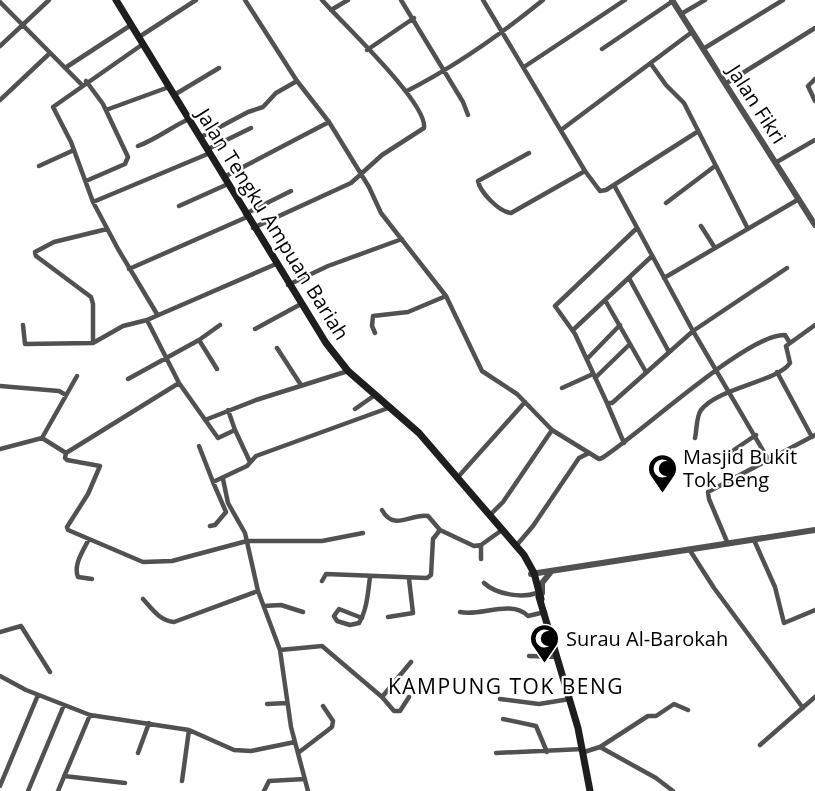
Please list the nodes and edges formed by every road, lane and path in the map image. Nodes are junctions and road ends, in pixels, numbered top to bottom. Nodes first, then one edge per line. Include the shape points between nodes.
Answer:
1 (49, 0) edge
2 (116, 0) edge
3 (196, 0) edge
4 (245, 0) edge
5 (322, 0) edge
6 (348, 0) edge
7 (402, 0) edge
8 (483, 0) edge
9 (543, 0) edge
10 (625, 0) edge
11 (692, 0) edge
12 (705, 0) edge
13 (783, 0) edge
14 (673, 1) edge
15 (0, 2) edge
16 (696, 6) junction
17 (331, 10) junction
18 (681, 14) junction
19 (414, 18) junction
20 (22, 25) junction
21 (131, 25) junction
22 (815, 28) edge
23 (692, 32) junction
24 (503, 33) junction
25 (141, 41) junction
26 (0, 46) edge
27 (602, 49) dead end
28 (703, 49) junction
29 (367, 50) junction
30 (50, 53) junction
31 (651, 64) junction
32 (524, 67) junction
33 (65, 68) junction
34 (219, 68) dead end
35 (444, 72) junction
36 (815, 79) edge
37 (297, 81) junction
38 (84, 83) junction
39 (725, 84) junction
40 (169, 87) junction
41 (407, 91) junction
42 (174, 96) junction
43 (0, 100) edge
44 (815, 101) edge
45 (106, 110) junction
46 (468, 115) dead end
47 (189, 119) junction
48 (329, 122) junction
49 (251, 128) dead end
50 (561, 130) junction
51 (697, 132) junction
52 (201, 137) junction
53 (815, 140) edge
54 (138, 146) dead end
55 (74, 150) junction
56 (209, 151) junction
57 (529, 153) dead end
58 (775, 163) junction
59 (39, 166) dead end
60 (715, 166) junction
61 (585, 171) junction
62 (360, 176) junction
63 (226, 180) junction
64 (86, 181) junction
65 (614, 185) junction
66 (291, 191) dead end
67 (799, 199) junction
68 (93, 202) junction
69 (666, 203) dead end
70 (179, 206) dead end
71 (246, 215) junction
72 (701, 225) dead end
73 (815, 225) edge
74 (253, 228) junction
75 (637, 228) junction
76 (107, 229) junction
77 (748, 229) junction
78 (402, 239) junction
79 (715, 248) junction
80 (652, 256) junction
81 (276, 264) junction
82 (787, 268) dead end
83 (129, 269) junction
84 (629, 278) junction
85 (664, 278) junction
86 (288, 285) junction
87 (446, 296) junction
88 (605, 300) junction
89 (301, 304) junction
90 (158, 314) junction
91 (147, 320) junction
92 (23, 325) dead end
93 (220, 325) dead end
94 (815, 325) edge
95 (620, 326) junction
96 (255, 329) dead end
97 (573, 330) junction
98 (693, 331) junction
99 (375, 333) dead end
100 (199, 340) junction
101 (93, 343) junction
102 (790, 343) junction
103 (630, 344) junction
104 (277, 348) dead end
105 (669, 352) junction
106 (587, 359) junction
107 (166, 360) junction
108 (217, 369) dead end
109 (348, 371) junction
110 (717, 371) junction
111 (646, 372) junction
112 (777, 372) junction
113 (77, 376) dead end
114 (594, 376) junction
115 (128, 379) dead end
116 (179, 383) junction
117 (301, 385) junction
118 (0, 386) edge
119 (562, 388) dead end
120 (731, 392) junction
121 (66, 395) junction
122 (375, 395) junction
123 (525, 402) junction
124 (607, 403) junction
125 (391, 407) junction
126 (355, 409) dead end
127 (228, 410) junction
128 (205, 420) junction
129 (235, 430) junction
130 (552, 430) junction
131 (756, 435) junction
132 (813, 436) edge
133 (42, 438) junction
134 (695, 438) dead end
135 (624, 443) junction
136 (200, 446) dead end
137 (580, 446) junction
138 (0, 449) edge
139 (66, 453) junction
140 (592, 454) junction
141 (725, 456) dead end
142 (579, 458) junction
143 (768, 459) junction
144 (250, 462) junction
145 (458, 477) junction
146 (223, 478) junction
147 (213, 482) junction
148 (382, 510) dead end
149 (490, 515) junction
150 (210, 526) dead end
151 (440, 530) junction
152 (502, 530) junction
153 (815, 530) edge
154 (363, 533) dead end
155 (89, 539) junction
156 (754, 540) junction
157 (247, 541) junction
158 (728, 544) junction
159 (480, 545) junction
160 (516, 546) junction
161 (689, 549) junction
162 (481, 559) dead end
163 (558, 571) junction
164 (550, 573) junction
165 (533, 575) junction
166 (370, 577) junction
167 (92, 579) dead end
168 (409, 579) junction
169 (322, 581) dead end
170 (484, 583) dead end
171 (258, 591) junction
172 (540, 596) junction
173 (143, 599) dead end
174 (264, 606) junction
175 (815, 610) edge
176 (303, 612) dead end
177 (460, 612) dead end
178 (545, 612) junction
179 (388, 617) dead end
180 (362, 618) junction
181 (0, 632) edge
182 (280, 650) junction
183 (530, 656) dead end
184 (558, 657) junction
185 (411, 662) dead end
186 (50, 672) dead end
187 (0, 676) edge
188 (38, 695) junction
189 (382, 697) junction
190 (409, 697) dead end
191 (815, 697) edge
192 (500, 699) dead end
193 (570, 699) junction
194 (287, 704) junction
195 (64, 705) junction
196 (267, 705) dead end
197 (323, 706) dead end
198 (803, 708) junction
199 (688, 710) dead end
200 (90, 715) junction
201 (503, 719) dead end
202 (149, 723) junction
203 (189, 730) junction
204 (295, 742) junction
205 (760, 745) dead end
206 (600, 747) junction
207 (583, 750) junction
208 (547, 752) junction
209 (138, 753) dead end
210 (298, 753) junction
211 (496, 753) dead end
212 (64, 776) junction
213 (305, 779) junction
214 (182, 781) dead end
215 (125, 783) dead end
216 (0, 786) edge
217 (28, 791) edge
218 (58, 791) edge
219 (264, 791) edge
220 (308, 791) edge
221 (590, 791) edge
222 (673, 791) edge

1 - 20 street
2 - 21 main road, Jalan Tengku Ampuan Bariah
3 - 25 street
4 - 37 street
5 - 17 street
6 - 17 street
7 - 19 street
8 - 24 street
9 - 24 street
10 - 32 street
11 - 16 street
12 - 16 street
13 - 28 street
14 - 18 street, Jalan Fikri
14 - 27 street
15 - 20 street
16 - 18 street
17 - 29 street
18 - 23 street, Jalan Fikri
19 - 29 street
19 - 35 street
20 - 26 street
20 - 30 street
21 - 25 main road, Jalan Tengku Ampuan Bariah
21 - 33 street
22 - 39 street
23 - 28 street, Jalan Fikri
23 - 31 street
24 - 32 street
24 - 35 street
25 - 38 street
25 - 40 main road, Jalan Tengku Ampuan Bariah
28 - 39 street, Jalan Fikri
29 - 41 street
30 - 33 street
30 - 43 street
31 - 50 street
31 - 51 street via 683,101
32 - 50 street
33 - 38 street
34 - 42 street
35 - 41 street
35 - 46 street
36 - 44 street via 808,86
37 - 48 street
37 - 52 street via 276,93 263,107
38 - 45 street
38 - 55 street via 53,107
39 - 58 street, Jalan Fikri
40 - 42 main road, Jalan Tengku Ampuan Bariah
40 - 45 street
41 - 62 street via 424,118 424,128 382,155
42 - 47 main road, Jalan Tengku Ampuan Bariah
45 - 64 street via 128,160
47 - 52 main road, Jalan Tengku Ampuan Bariah
47 - 54 street
48 - 62 street
48 - 63 street
49 - 56 street
50 - 61 street
51 - 60 street
51 - 65 street
52 - 56 main road, Jalan Tengku Ampuan Bariah
53 - 58 street
55 - 59 street
55 - 64 street
56 - 63 main road, Jalan Tengku Ampuan Bariah
56 - 68 street
57 - 61 street via 478,181 479,187 504,212 511,213
58 - 67 street, Jalan Fikri
60 - 69 street
60 - 77 street
61 - 65 street via 600,191
62 - 74 street
62 - 78 street
63 - 70 street
63 - 71 main road, Jalan Tengku Ampuan Bariah
64 - 68 street
65 - 75 street
66 - 71 street
67 - 73 street, Jalan Fikri
67 - 77 street
68 - 76 street
71 - 74 main road, Jalan Tengku Ampuan Bariah
71 - 83 street
72 - 79 street
74 - 81 main road, Jalan Tengku Ampuan Bariah
75 - 80 street
75 - 97 street via 555,306
76 - 83 street
76 - 101 street via 59,241 35,252 91,297
77 - 79 street
78 - 86 street
78 - 87 street
79 - 85 street
80 - 84 street
80 - 85 street
81 - 86 main road, Jalan Tengku Ampuan Bariah
81 - 90 street
82 - 98 street
83 - 90 street
84 - 88 street
84 - 105 street
85 - 98 street
86 - 89 main road, Jalan Tengku Ampuan Bariah
87 - 99 street via 408,312 373,316
87 - 123 street via 482,371
88 - 95 street
88 - 97 street
89 - 96 street
89 - 109 main road, Jalan Tengku Ampuan Bariah
90 - 91 street
91 - 101 street via 123,326
91 - 107 street
92 - 101 street via 25,345
93 - 100 street
94 - 102 street
95 - 103 street
95 - 106 street
97 - 106 street
98 - 105 street
98 - 110 street
100 - 107 street
100 - 108 street
102 - 110 street via 785,335 779,335
102 - 112 street via 785,348 790,363
103 - 111 street
103 - 114 street
104 - 117 street
105 - 111 street
106 - 114 street
107 - 115 street
107 - 116 street
109 - 117 street
109 - 122 main road, Jalan Tengku Ampuan Bariah
110 - 120 street
110 - 135 street
111 - 124 street via 612,403
112 - 120 street
112 - 132 street
113 - 121 street
114 - 119 street
114 - 124 street
116 - 128 street
116 - 139 street
117 - 127 street
118 - 121 street via 59,391
120 - 131 street
120 - 134 street via 700,412
121 - 133 street
122 - 125 main road, Jalan Tengku Ampuan Bariah
122 - 126 street
123 - 130 street
123 - 145 street
124 - 135 street
125 - 144 street via 256,456
125 - 145 main road, Jalan Tengku Ampuan Bariah
127 - 128 street
127 - 129 street
128 - 129 street via 218,438
129 - 144 street
130 - 137 street
130 - 149 street
131 - 141 street
131 - 143 street
132 - 143 street
133 - 138 street
133 - 139 street
135 - 140 street via 603,458
136 - 147 street
137 - 140 street
137 - 142 street
139 - 155 street via 65,458 71,461 100,466 67,527
140 - 142 street
142 - 160 street
143 - 158 street via 708,492
144 - 146 street
145 - 149 main road, Jalan Tengku Ampuan Bariah
146 - 147 street
146 - 157 street via 228,503
147 - 150 street via 226,512
148 - 151 street via 397,521 428,516
149 - 152 main road, Jalan Tengku Ampuan Bariah
151 - 159 street via 469,545
151 - 168 street via 433,539 431,575
152 - 159 street
152 - 160 main road, Jalan Tengku Ampuan Bariah
153 - 156 street
154 - 157 street via 322,541
155 - 157 street via 144,562 172,561
155 - 167 street via 76,573 78,577
156 - 158 street
156 - 175 street via 775,587 784,623
157 - 171 street
158 - 161 street
159 - 162 street
160 - 165 main road, Jalan Tengku Ampuan Bariah
161 - 163 street
161 - 198 street
163 - 164 street
163 - 165 street
164 - 165 street
164 - 172 street via 542,583
165 - 172 main road, Jalan Tengku Ampuan Bariah
166 - 168 street
166 - 169 street via 326,574
166 - 180 street
168 - 179 street via 413,613
170 - 172 street via 491,589
171 - 173 street via 174,622 156,614
171 - 174 street
172 - 178 main road, Jalan Tengku Ampuan Bariah
174 - 176 street via 281,605
174 - 182 street
177 - 178 street via 491,609 523,612 528,616
178 - 184 main road, Jalan Tengku Ampuan Bariah
180 - 180 street via 339,609 334,616 337,621 353,625
181 - 186 street via 21,626
182 - 189 street via 322,646
182 - 194 street
183 - 184 street
184 - 193 main road, Jalan Tengku Ampuan Bariah
185 - 189 street
187 - 188 street
188 - 195 street
188 - 216 street
189 - 190 street via 397,712
191 - 198 street
192 - 193 street via 539,704
193 - 207 main road, Jalan Tengku Ampuan Bariah
194 - 196 street
194 - 204 street
195 - 200 street
195 - 217 street
197 - 210 street via 333,721 332,727
198 - 205 street
199 - 206 street via 674,704
200 - 202 street
200 - 212 street
201 - 208 street via 536,726
202 - 203 street
202 - 209 street
203 - 204 street via 238,751
203 - 214 street
204 - 210 street
206 - 207 street
206 - 222 street
207 - 208 street
207 - 221 main road, Jalan Tengku Ampuan Bariah
208 - 211 street
210 - 213 street
212 - 215 street
212 - 218 street
213 - 219 street via 272,781
213 - 220 street

